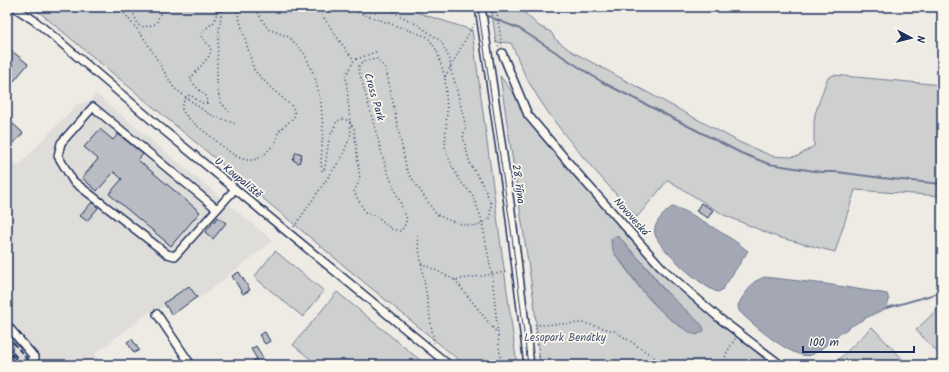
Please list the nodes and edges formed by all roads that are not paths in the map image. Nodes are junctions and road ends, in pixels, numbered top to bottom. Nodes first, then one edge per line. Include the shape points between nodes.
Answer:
1 (14, 7) edge
2 (480, 7) edge
3 (502, 53) road end
4 (235, 189) junction
5 (217, 210) junction
6 (157, 314) dead end
7 (7, 325) edge
8 (7, 356) edge
9 (15, 365) edge
10 (27, 365) edge
11 (191, 365) edge
12 (449, 365) edge
13 (529, 365) edge
14 (781, 365) edge

1 - 4 street, U Koupaliště via 35,21
2 - 13 main road, 28. října via 478,22 511,216
3 - 14 street, Novoveská via 528,115 579,175 664,270 719,318
4 - 5 street
4 - 12 street, U Koupaliště
5 - 5 street via 176,256 167,254 73,181 58,156 61,144 93,107
6 - 11 street
7 - 10 street via 35,358
8 - 9 street

